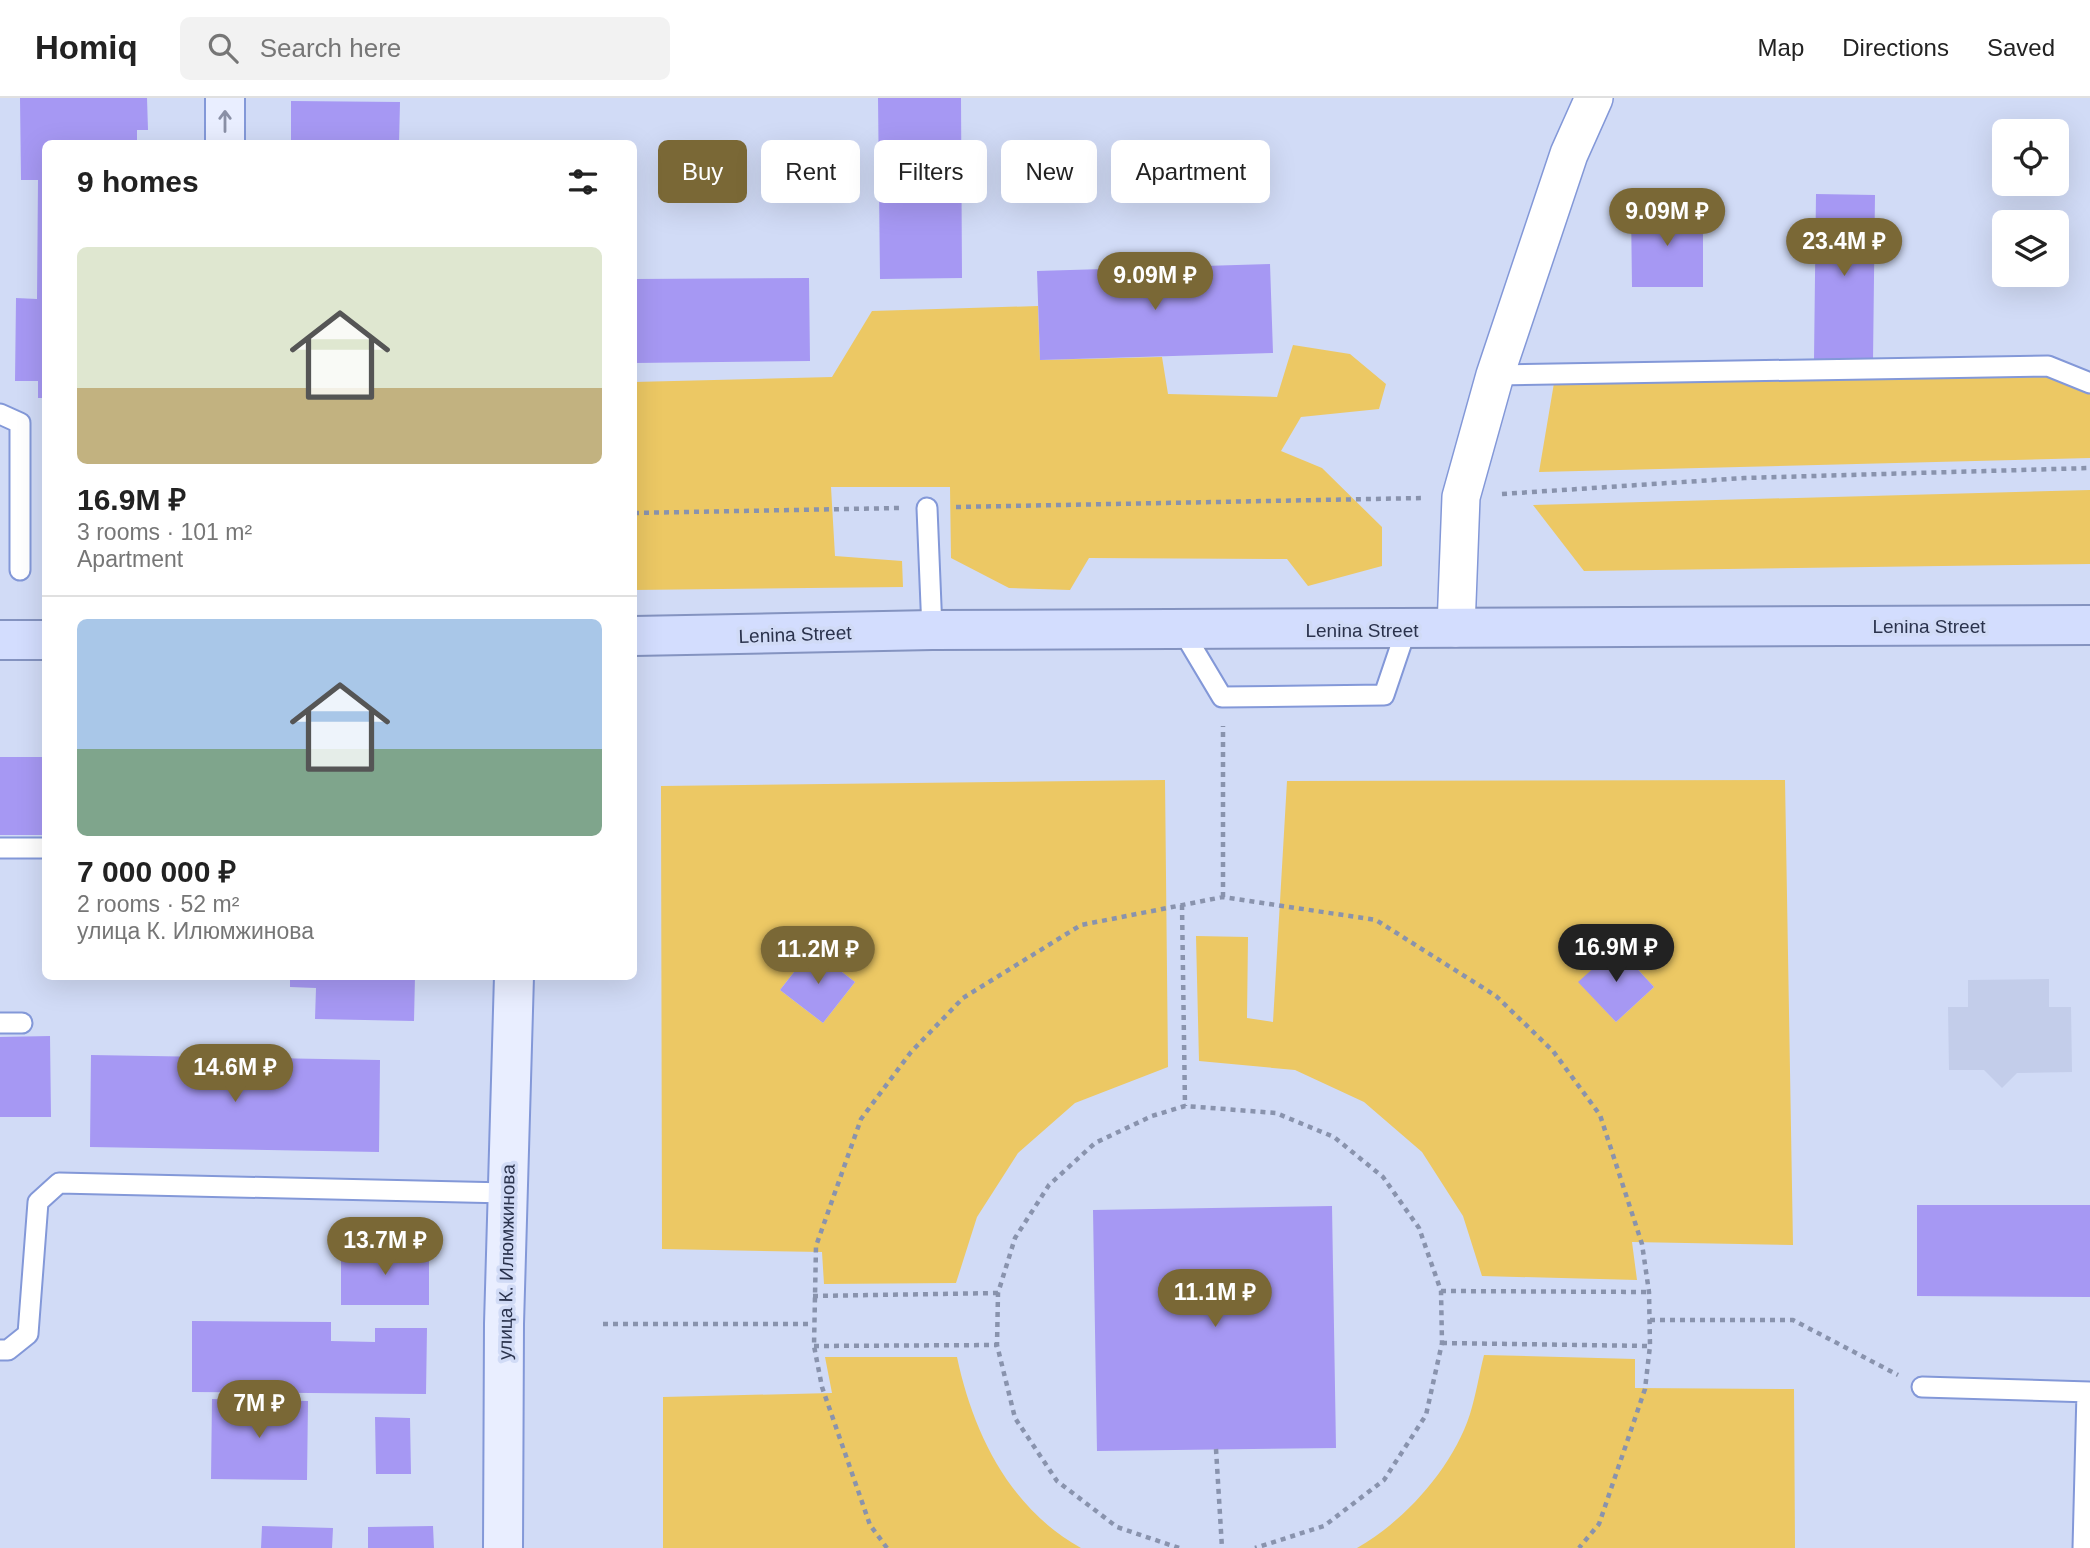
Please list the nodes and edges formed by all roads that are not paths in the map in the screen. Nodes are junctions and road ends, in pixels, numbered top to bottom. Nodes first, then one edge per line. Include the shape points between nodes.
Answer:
1 (225, 98) edge
2 (1594, 98) edge
3 (225, 140) edge
4 (1494, 375) junction
5 (2090, 383) edge
6 (0, 414) edge
7 (927, 508) road end
8 (20, 570) dead end
9 (2090, 625) edge
10 (1456, 628) junction
11 (932, 630) junction
12 (1406, 630) junction
13 (1182, 631) junction
14 (637, 636) edge
15 (0, 640) edge
16 (42, 640) edge
17 (0, 848) edge
18 (42, 848) edge
19 (514, 980) edge
20 (0, 1023) edge
21 (22, 1023) dead end
22 (507, 1193) junction
23 (0, 1350) edge
24 (1922, 1387) road end
25 (2089, 1392) edge
26 (503, 1548) edge
27 (2083, 1548) edge

3 -> 1 main road
2 - 4 street via 1569,154
4 - 5 lane via 2048,366
4 - 10 street via 1461,497
6 - 8 lane via 20,424
7 - 11 lane
9 - 10 main road, Lenina Street
10 - 12 main road, Lenina Street
11 - 13 main road, Lenina Street
11 - 14 main road, Lenina Street
12 - 13 main road, Lenina Street
12 - 13 lane via 1384,695 1222,697
15 - 16 main road
17 - 18 lane
19 - 22 main road, улица К. Илюмжинова
20 - 21 lane
22 - 23 lane via 59,1183 38,1202 28,1334 8,1350
22 - 26 main road, улица К. Илюмжинова
24 - 25 lane
25 - 27 lane

